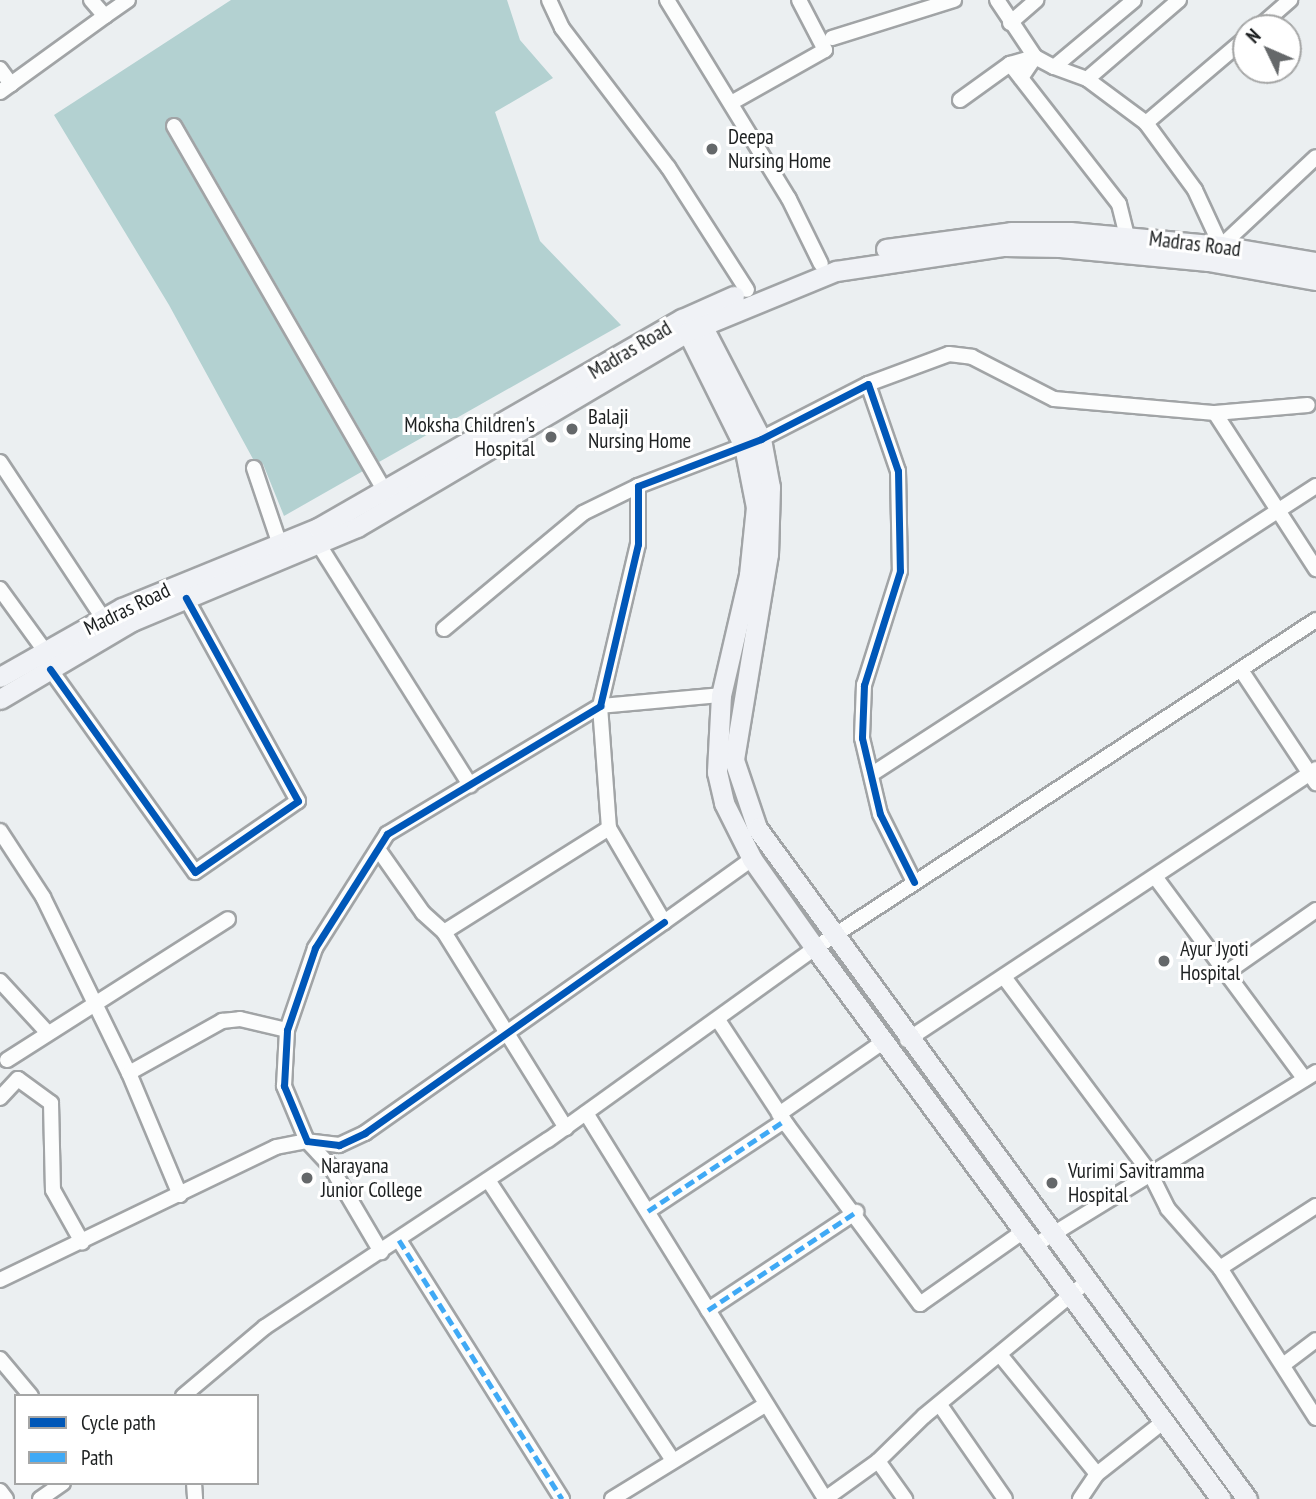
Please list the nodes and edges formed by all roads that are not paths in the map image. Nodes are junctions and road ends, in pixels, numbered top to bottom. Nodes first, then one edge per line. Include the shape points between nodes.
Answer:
1 (91, 0) edge
2 (128, 0) edge
3 (549, 0) edge
4 (667, 0) edge
5 (799, 0) edge
6 (954, 0) edge
7 (997, 0) edge
8 (1036, 0) edge
9 (1134, 0) edge
10 (1179, 0) edge
11 (1290, 0) edge
12 (1274, 14) edge
13 (105, 16) junction
14 (1010, 23) junction
15 (832, 38) dead end
16 (1232, 50) edge
17 (1035, 57) junction
18 (1010, 64) junction
19 (1054, 67) junction
20 (0, 69) edge
21 (1021, 78) junction
22 (1087, 79) junction
23 (5, 88) edge
24 (960, 100) dead end
25 (731, 103) junction
26 (1146, 123) junction
27 (174, 126) dead end
28 (1316, 157) edge
29 (1123, 243) junction
30 (1221, 246) junction
31 (1316, 262) edge
32 (821, 264) junction
33 (1316, 280) edge
34 (747, 290) junction
35 (692, 322) junction
36 (868, 384) junction
37 (1308, 405) dead end
38 (1215, 412) junction
39 (752, 443) junction
40 (0, 462) edge
41 (254, 468) dead end
42 (638, 486) junction
43 (1316, 486) edge
44 (385, 491) junction
45 (1282, 510) junction
46 (279, 542) junction
47 (319, 545) junction
48 (1316, 569) edge
49 (0, 589) edge
50 (186, 598) junction
51 (1316, 620) edge
52 (108, 626) junction
53 (444, 629) dead end
54 (48, 660) junction
55 (1241, 670) junction
56 (0, 677) edge
57 (721, 695) junction
58 (0, 699) edge
59 (600, 706) junction
60 (872, 774) junction
61 (1314, 775) edge
62 (470, 785) junction
63 (609, 828) junction
64 (0, 831) edge
65 (378, 849) junction
66 (752, 859) junction
67 (1156, 878) junction
68 (914, 882) junction
69 (1316, 910) edge
70 (229, 919) dead end
71 (664, 922) junction
72 (444, 932) junction
73 (833, 937) junction
74 (816, 948) junction
75 (1226, 973) junction
76 (1004, 978) junction
77 (0, 981) edge
78 (95, 1003) junction
79 (718, 1020) junction
80 (287, 1030) junction
81 (508, 1032) junction
82 (48, 1033) junction
83 (907, 1040) junction
84 (883, 1042) junction
85 (3, 1056) edge
86 (129, 1073) junction
87 (1310, 1076) edge
88 (18, 1079) junction
89 (0, 1098) edge
90 (586, 1113) junction
91 (782, 1118) junction
92 (565, 1128) junction
93 (307, 1141) junction
94 (1150, 1173) junction
95 (488, 1181) junction
96 (180, 1195) junction
97 (1316, 1206) edge
98 (648, 1211) junction
99 (856, 1212) junction
100 (1053, 1233) junction
101 (399, 1240) junction
102 (1027, 1240) junction
103 (82, 1242) junction
104 (381, 1252) junction
105 (1220, 1268) junction
106 (0, 1280) edge
107 (1088, 1281) junction
108 (1068, 1296) junction
109 (708, 1310) junction
110 (1316, 1340) edge
111 (1001, 1356) junction
112 (0, 1359) edge
113 (1283, 1365) junction
114 (29, 1394) edge
115 (188, 1394) edge
116 (765, 1405) junction
117 (940, 1405) junction
118 (1316, 1418) edge
119 (1163, 1422) junction
120 (673, 1461) junction
121 (878, 1461) junction
122 (1097, 1474) junction
123 (60, 1485) edge
124 (0, 1491) edge
125 (6, 1499) edge
126 (40, 1499) edge
127 (562, 1499) edge
128 (612, 1499) edge
129 (905, 1499) edge
130 (1005, 1499) edge
131 (1080, 1499) edge
132 (1221, 1499) edge
133 (1247, 1499) edge

1 - 13 street
2 - 13 street
3 - 34 street via 562,28 668,167
4 - 25 street
5 - 25 street via 825,50
6 - 15 street
7 - 14 street
8 - 14 street
9 - 19 street
10 - 22 street
11 - 12 street
13 - 23 street
14 - 17 street
16 - 26 street
17 - 18 street
17 - 19 street
17 - 21 street
18 - 21 street
18 - 24 street
19 - 22 street
20 - 23 street
21 - 29 street via 1119,204
22 - 26 street
25 - 32 street
26 - 30 street via 1195,190
27 - 44 street
28 - 30 street
29 - 30 main road, Madras Road
29 - 32 main road, Madras Road via 1011,232 919,243
29 - 33 main road
29 - 35 main road via 1004,246 836,271
30 - 31 main road, Madras Road
32 - 34 main road, Madras Road
34 - 35 main road, Madras Road
35 - 39 main road
35 - 44 main road, Madras Road
35 - 47 main road via 433,486
36 - 38 street via 949,354 972,357 1054,399
36 - 39 street
36 - 60 street via 898,471 900,571 864,685 862,738
37 - 38 street
38 - 45 street
39 - 42 street
39 - 57 main road via 754,541
39 - 73 main road via 772,520 734,760 757,828
40 - 52 street
41 - 46 street
42 - 53 street via 583,513
42 - 59 street via 638,544
43 - 45 street
44 - 46 main road, Madras Road
45 - 48 street
45 - 60 street
46 - 52 main road, Madras Road
47 - 50 main road
47 - 62 street
49 - 54 street
50 - 52 main road
50 - 54 street via 298,801 195,872
51 - 55 street
52 - 54 main road
54 - 56 main road
54 - 58 main road
55 - 61 street
55 - 68 street
57 - 59 street
57 - 66 main road via 719,787
59 - 62 street
59 - 63 street
60 - 68 street via 880,814
61 - 67 street
62 - 65 street via 387,834
63 - 71 street
63 - 72 street
64 - 78 street via 43,897
65 - 72 street via 423,914
65 - 80 street via 315,948
66 - 71 street
66 - 74 main road
67 - 75 street
67 - 76 street
68 - 73 street
69 - 75 street
70 - 78 street
71 - 81 street
72 - 81 street
73 - 74 street
73 - 83 main road
74 - 79 street
74 - 84 main road
75 - 87 street
76 - 83 street
76 - 94 street
77 - 82 street
78 - 82 street
78 - 86 street
79 - 90 street
79 - 91 street
80 - 86 street via 240,1019 222,1021
80 - 93 street via 284,1086
81 - 92 street
81 - 93 street via 365,1133 339,1145
82 - 85 street
83 - 100 main road
84 - 91 street
84 - 102 main road
85 - 88 street
86 - 96 street
87 - 94 street
88 - 89 street
88 - 103 street via 51,1103 53,1189
90 - 92 street
90 - 98 street
91 - 98 street
91 - 99 street
92 - 95 street
93 - 96 street via 276,1147
93 - 104 street via 331,1167
94 - 100 street
94 - 105 street via 1168,1209
95 - 101 street
95 - 120 street
96 - 103 street
97 - 105 street
98 - 109 street
99 - 102 street via 920,1304
99 - 109 street
100 - 102 street
100 - 107 main road
101 - 104 street
101 - 127 street
102 - 108 main road
103 - 106 street
104 - 115 street via 265,1327
105 - 113 street
107 - 108 street
107 - 133 main road
108 - 111 street
108 - 119 main road
109 - 116 street
110 - 113 street
111 - 117 street
111 - 122 street
112 - 114 street
113 - 118 street
116 - 120 street
116 - 121 street via 825,1499
117 - 121 street
117 - 130 street
119 - 122 street
119 - 132 main road
120 - 128 street
121 - 129 street
122 - 131 street
123 - 126 street
124 - 125 street

